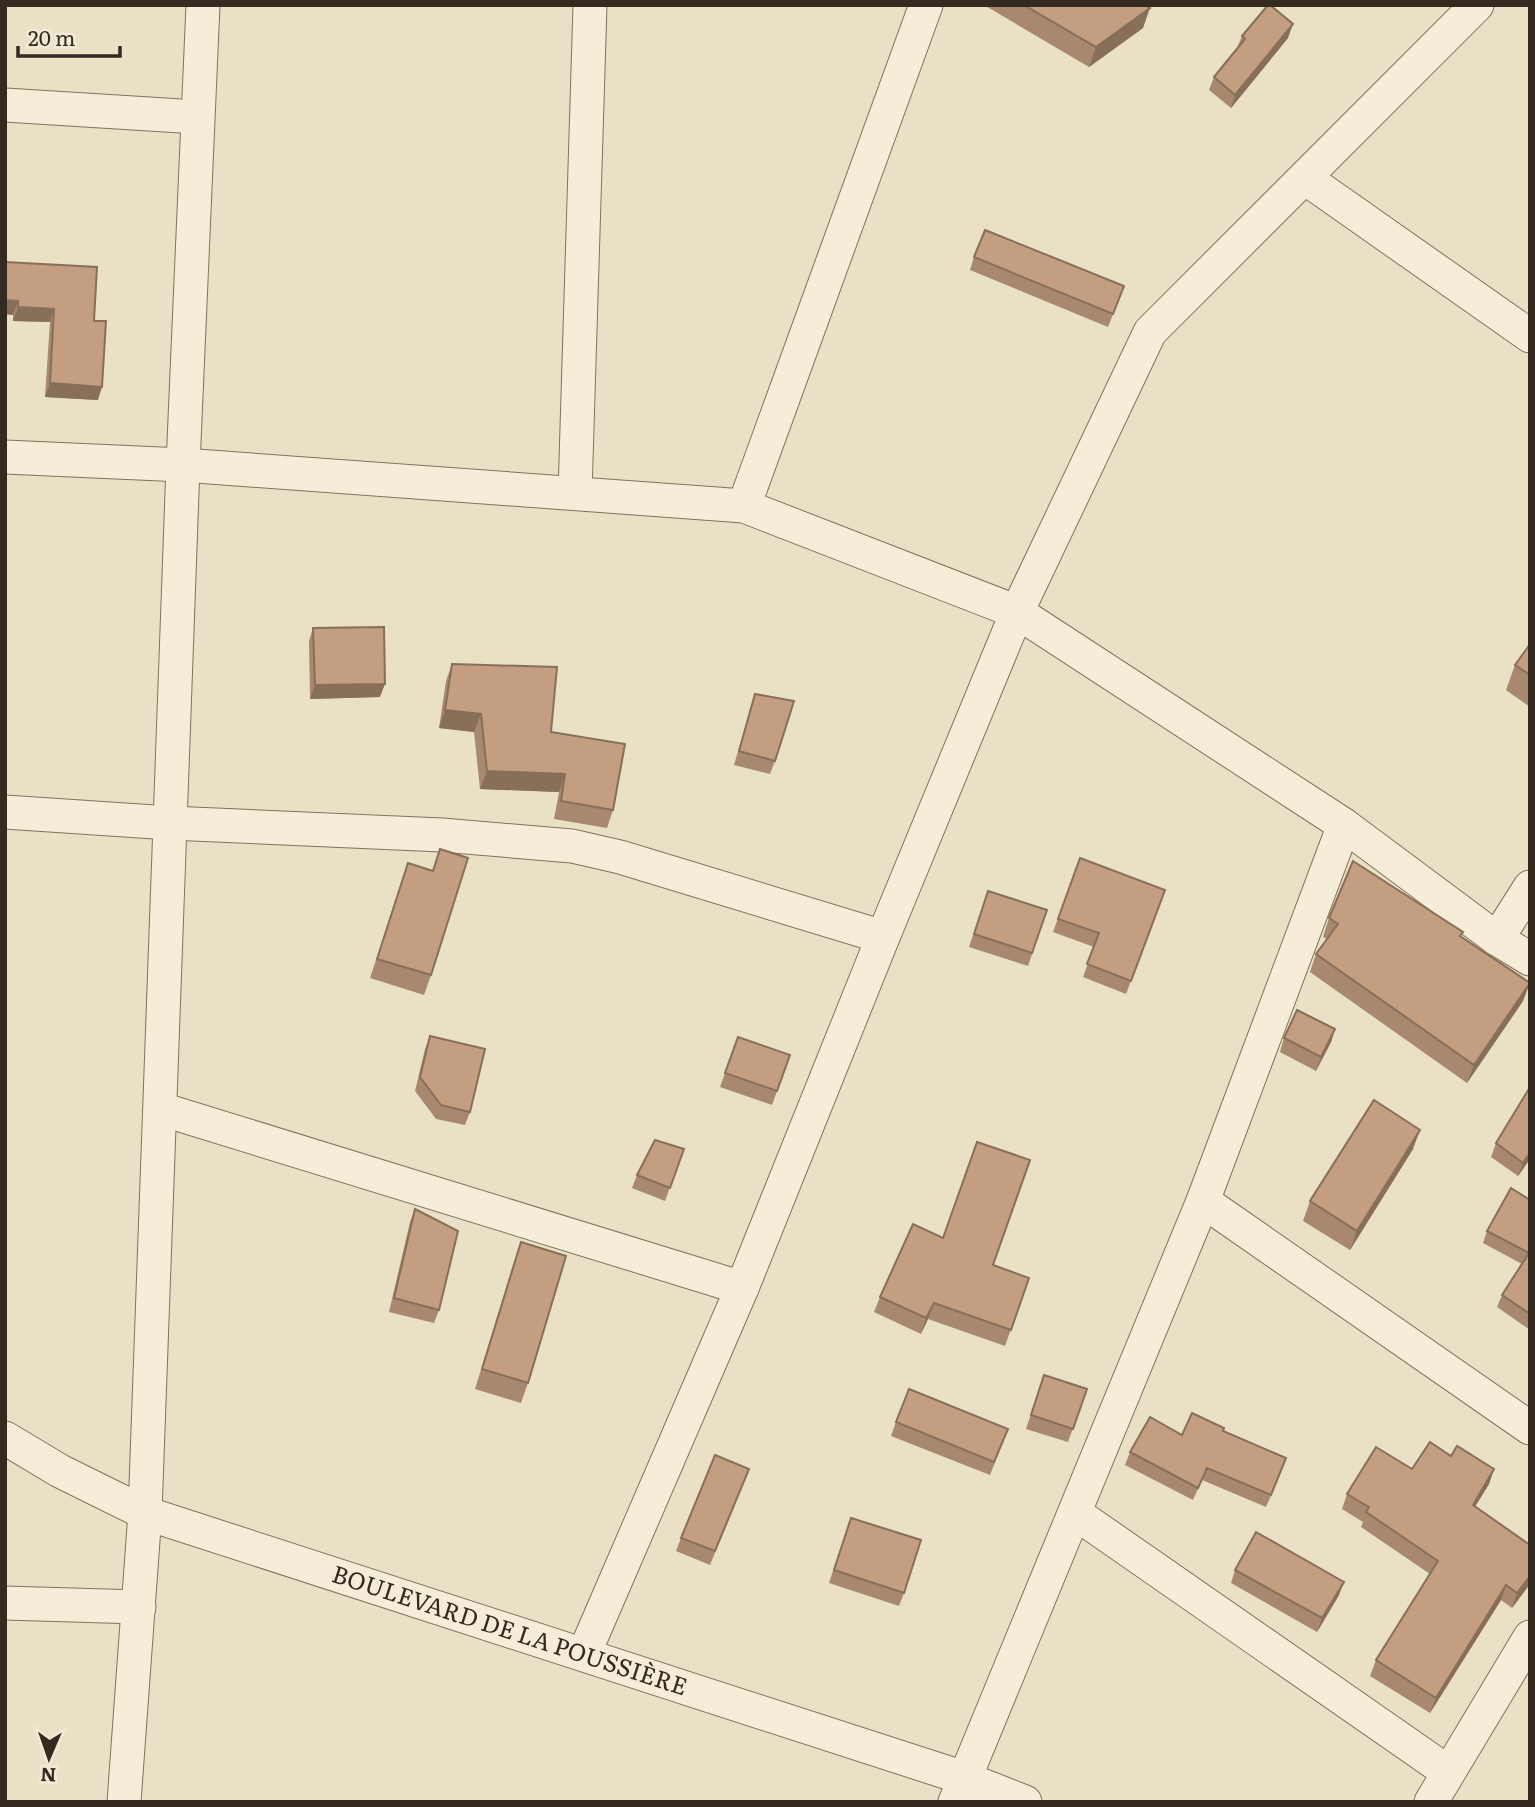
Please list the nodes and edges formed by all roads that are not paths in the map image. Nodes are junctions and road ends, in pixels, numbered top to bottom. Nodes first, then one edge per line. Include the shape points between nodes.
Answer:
1 (203, 5) edge
2 (590, 5) edge
3 (926, 5) edge
4 (1476, 5) edge
5 (5, 105) edge
6 (197, 117) junction
7 (1305, 178) junction
8 (1530, 336) edge
9 (5, 457) edge
10 (183, 465) junction
11 (575, 494) junction
12 (744, 506) junction
13 (1017, 612) junction
14 (5, 812) edge
15 (170, 823) junction
16 (1344, 825) junction
17 (1530, 887) edge
18 (883, 937) junction
19 (1497, 939) junction
20 (1530, 960) edge
21 (161, 1109) junction
22 (1203, 1201) junction
23 (742, 1288) junction
24 (1530, 1428) edge
25 (5, 1438) edge
26 (145, 1513) junction
27 (1074, 1513) junction
28 (5, 1604) edge
29 (139, 1607) junction
30 (1530, 1637) edge
31 (583, 1654) junction
32 (1448, 1772) junction
33 (959, 1790) edge
34 (124, 1802) edge
35 (1025, 1802) edge
36 (1431, 1802) edge

1 - 6 street
2 - 11 street
3 - 12 street
4 - 7 street
5 - 6 street
6 - 10 street
7 - 8 street
7 - 13 street via 1150,332
9 - 10 street
10 - 11 street
10 - 15 street
11 - 12 street
12 - 13 street
13 - 16 street
13 - 18 street
14 - 15 street
15 - 18 street via 442,835 572,846 620,856
15 - 21 street
16 - 19 street
16 - 22 street
17 - 19 street
18 - 23 street
19 - 20 street
21 - 23 street
21 - 26 street
22 - 24 street
22 - 27 street
23 - 31 street
25 - 26 street, BOULEVARD DE LA POUSSIÈRE
26 - 29 street
26 - 31 street, BOULEVARD DE LA POUSSIÈRE
27 - 32 street
27 - 33 street
28 - 29 street
29 - 34 street
30 - 32 street
31 - 33 street, BOULEVARD DE LA POUSSIÈRE
32 - 36 street
33 - 35 street, BOULEVARD DE LA POUSSIÈRE

